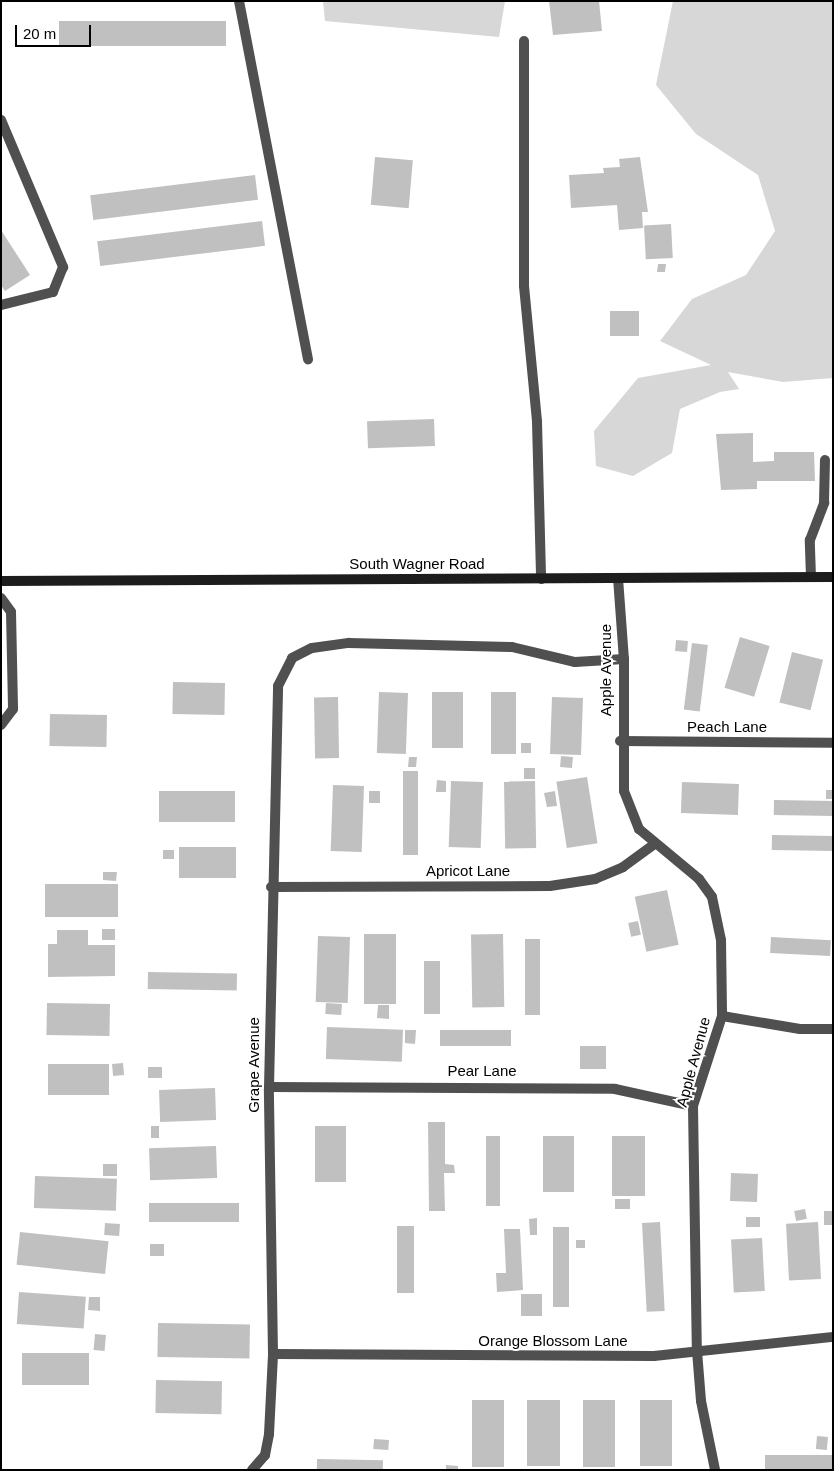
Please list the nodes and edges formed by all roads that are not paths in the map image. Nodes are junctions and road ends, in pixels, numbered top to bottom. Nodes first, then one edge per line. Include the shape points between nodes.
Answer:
1 (239, 1) edge
2 (524, 42) dead end
3 (1, 120) edge
4 (1, 305) edge
5 (308, 359) dead end
6 (825, 460) dead end
7 (833, 577) edge
8 (618, 578) junction
9 (811, 578) junction
10 (541, 579) junction
11 (1, 581) edge
12 (1, 598) edge
13 (624, 659) junction
14 (1, 725) edge
15 (620, 741) junction
16 (833, 743) edge
17 (655, 844) junction
18 (271, 887) junction
19 (722, 1016) junction
20 (833, 1029) edge
21 (269, 1087) junction
22 (693, 1106) junction
23 (833, 1337) edge
24 (697, 1351) junction
25 (273, 1354) junction
26 (252, 1470) edge
27 (715, 1470) edge

1 - 5 street
2 - 10 street via 524,286 537,422
3 - 4 street via 63,267 53,292
6 - 9 street via 824,503 810,540
7 - 9 main road, South Wagner Road
8 - 9 main road, South Wagner Road
8 - 10 main road, South Wagner Road
8 - 13 street, Apple Avenue
10 - 11 main road, South Wagner Road
12 - 14 street via 11,612 13,709
13 - 15 street, Apple Avenue
13 - 18 street, Grape Avenue via 575,662 512,647 349,643 312,648 292,658 278,686
15 - 16 street, Peach Lane
15 - 17 street, Apple Avenue via 624,791 639,829
17 - 18 street, Apricot Lane via 623,867 595,879 550,886
17 - 19 street, Apple Avenue via 699,880 712,897 721,940
18 - 21 street, Grape Avenue
19 - 20 street via 800,1029
19 - 22 street, Apple Avenue
21 - 22 street, Pear Lane via 615,1089
21 - 25 street, Grape Avenue
22 - 24 street, Apple Avenue
23 - 24 street, Orange Blossom Lane
24 - 25 street, Orange Blossom Lane via 654,1356
24 - 27 street, Apple Avenue
25 - 26 street, Grape Avenue via 269,1434 264,1455

